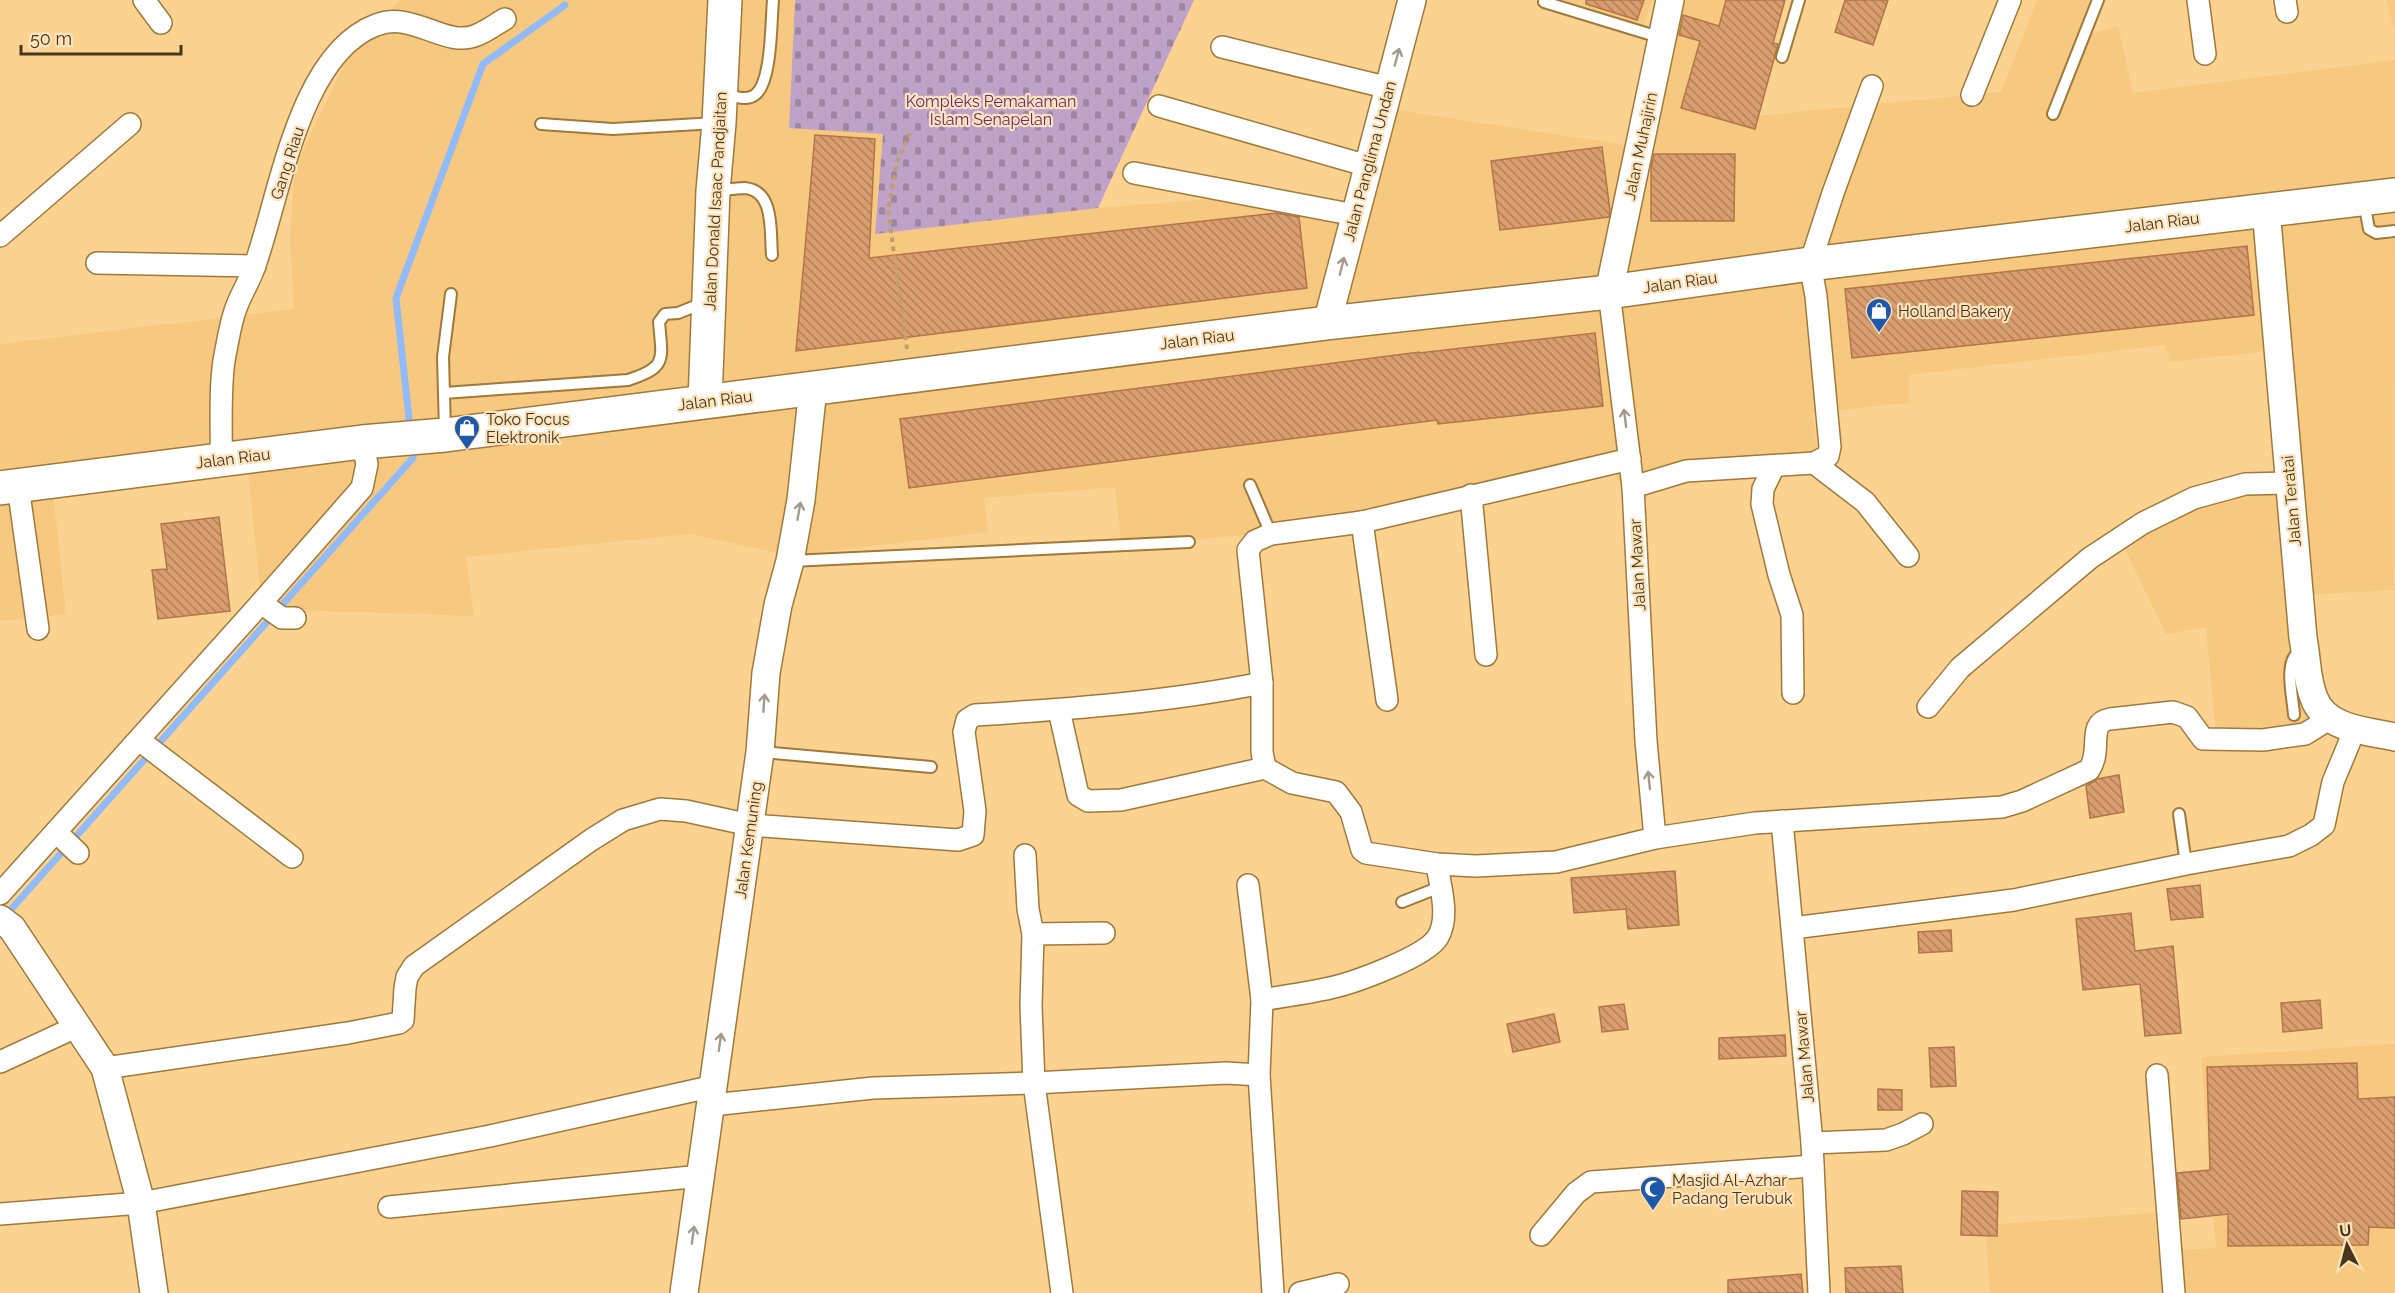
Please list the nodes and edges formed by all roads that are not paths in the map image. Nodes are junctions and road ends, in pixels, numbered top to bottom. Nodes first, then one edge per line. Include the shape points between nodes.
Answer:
1 (144, 0) edge
2 (725, 0) edge
3 (772, 0) edge
4 (1412, 0) edge
5 (1670, 0) edge
6 (1799, 0) edge
7 (2010, 0) edge
8 (2098, 0) edge
9 (2198, 0) edge
10 (1544, 2) dead end
11 (505, 19) dead end
12 (161, 24) dead end
13 (1662, 38) junction
14 (1222, 47) dead end
15 (2205, 54) dead end
16 (1782, 57) dead end
17 (1872, 86) dead end
18 (1389, 88) junction
19 (1972, 95) dead end
20 (1159, 106) dead end
21 (720, 108) junction
22 (2053, 114) dead end
23 (130, 124) dead end
24 (541, 124) dead end
25 (1368, 166) junction
26 (1134, 172) dead end
27 (713, 191) junction
28 (2380, 197) edge
29 (2266, 209) junction
30 (1355, 215) junction
31 (2395, 231) edge
32 (0, 236) edge
33 (772, 255) dead end
34 (97, 263) dead end
35 (1810, 264) junction
36 (255, 266) junction
37 (1610, 292) junction
38 (451, 294) dead end
39 (709, 301) junction
40 (1328, 323) junction
41 (813, 388) junction
42 (444, 393) junction
43 (705, 401) junction
44 (427, 437) junction
45 (362, 442) junction
46 (1630, 459) junction
47 (221, 460) junction
48 (1814, 463) junction
49 (1774, 466) junction
50 (2289, 483) junction
51 (1250, 485) dead end
52 (9, 487) edge
53 (1633, 487) junction
54 (1471, 495) junction
55 (1362, 522) junction
56 (1270, 534) junction
57 (1190, 542) dead end
58 (1908, 556) dead end
59 (790, 561) junction
60 (38, 629) dead end
61 (2305, 647) junction
62 (1486, 655) dead end
63 (1262, 683) junction
64 (1793, 693) dead end
65 (1387, 700) dead end
66 (1928, 707) dead end
67 (1059, 710) junction
68 (2294, 715) dead end
69 (2328, 719) junction
70 (2355, 729) junction
71 (2395, 737) edge
72 (145, 744) junction
73 (760, 752) junction
74 (931, 767) dead end
75 (1265, 768) junction
76 (2179, 814) dead end
77 (1782, 821) junction
78 (750, 825) junction
79 (1655, 838) junction
80 (1025, 855) dead end
81 (292, 856) dead end
82 (1437, 864) junction
83 (2186, 864) junction
84 (1248, 885) dead end
85 (1440, 887) junction
86 (0, 894) edge
87 (1402, 902) dead end
88 (6, 924) edge
89 (1792, 928) junction
90 (1104, 933) dead end
91 (1033, 934) junction
92 (1262, 1000) junction
93 (78, 1026) junction
94 (0, 1062) edge
95 (105, 1068) junction
96 (1259, 1075) junction
97 (2157, 1075) dead end
98 (1035, 1083) junction
99 (713, 1095) junction
100 (1922, 1124) dead end
101 (1812, 1143) junction
102 (1813, 1166) junction
103 (701, 1176) junction
104 (141, 1203) junction
105 (389, 1207) dead end
106 (0, 1214) edge
107 (1541, 1235) dead end
108 (1338, 1284) dead end
109 (154, 1293) edge
110 (684, 1293) edge
111 (1062, 1293) edge
112 (1273, 1293) edge
113 (1300, 1293) edge
114 (1819, 1293) edge
115 (2174, 1293) edge

1 - 12 street
2 - 21 main road, Jalan Donald Isaac Pandjaitan
3 - 21 lane via 767,67 760,87 756,93
18 -> 4 street, Jalan Panglima Undan
5 - 13 street, Jalan Muhajirin
6 - 16 lane
7 - 19 street
8 - 22 lane
9 - 15 street
10 - 13 lane
11 - 36 street, Gang Riau via 476,36 460,38 440,35 416,24 377,24 353,37 337,52 317,80 298,125
13 - 37 street, Jalan Muhajirin
14 - 18 street
17 - 35 street
18 - 25 street, Jalan Panglima Undan
20 - 25 street
21 - 24 lane via 613,129
21 - 27 main road, Jalan Donald Isaac Pandjaitan
23 - 32 street
25 - 30 street, Jalan Panglima Undan
26 - 30 street
27 - 33 lane via 744,188 764,196
27 - 39 main road, Jalan Donald Isaac Pandjaitan
28 - 29 main road, Jalan Riau
28 - 31 lane via 2367,223 2369,229
29 - 35 main road, Jalan Riau
29 - 50 street, Jalan Teratai
40 -> 30 street, Jalan Panglima Undan
34 - 36 street
35 - 37 main road, Jalan Riau
35 - 48 street via 1830,447 1828,456
36 - 47 street, Gang Riau via 235,310 224,358
37 - 40 main road, Jalan Riau
46 -> 37 street, Jalan Mawar
38 - 42 lane via 443,357
39 - 42 lane via 665,314 659,322 662,358 647,374 628,380
39 - 43 main road, Jalan Donald Isaac Pandjaitan
40 - 41 main road, Jalan Riau
41 - 43 main road, Jalan Riau
59 -> 41 street, Jalan Kemuning
42 - 44 lane
43 - 44 main road, Jalan Riau
44 - 45 main road, Jalan Riau
45 - 47 main road, Jalan Riau
45 - 72 street via 368,464 362,488 276,612
46 - 53 street, Jalan Mawar
46 - 54 street
47 - 52 main road, Jalan Riau
48 - 49 street
48 - 58 street via 1865,502
49 - 53 street via 1686,471
49 - 64 street via 1762,489 1762,504 1792,615
50 - 61 street, Jalan Teratai
50 - 66 street via 2245,484 2204,495 2143,523 2091,558 1960,668
51 - 56 lane
52 - 60 street
79 -> 53 street, Jalan Mawar
54 - 55 street
54 - 62 street
55 - 56 street
55 - 65 street
56 - 63 street via 1255,541 1248,550
57 - 59 lane
73 -> 59 street, Jalan Kemuning via 766,673
61 - 68 lane via 2291,663
61 - 69 street, Jalan Teratai via 2314,700
63 - 67 street
63 - 75 street
67 - 75 street via 1077,795 1088,801 1121,800
67 - 78 street via 975,715 967,720 964,732 975,811 973,835 967,838
69 - 70 street
69 - 77 street via 2305,734 2224,741 2203,739 2187,717 2173,712 2102,720 2097,726 2095,761 2089,770 2022,801 2002,807
70 - 71 street
70 - 83 street via 2333,782 2324,825 2312,836 2289,846
72 - 81 street
72 - 86 street via 66,841
73 - 74 lane
73 - 78 street, Jalan Kemuning
75 - 82 street via 1292,783 1336,792 1351,812 1366,853
76 - 83 lane
77 - 79 street
77 - 89 street, Jalan Mawar
78 - 95 street via 660,809 623,820 414,966 407,977 403,1020 399,1023
99 -> 78 street, Jalan Kemuning
79 - 82 street via 1556,862
80 - 91 street
82 - 85 street
83 - 89 street via 2014,900
84 - 92 street
85 - 87 lane
85 - 92 street via 1444,917 1437,937 1420,952 1332,987
88 - 93 street
89 - 101 street, Jalan Mawar
90 - 91 street
91 - 98 street
92 - 96 street
93 - 94 street
93 - 95 street
95 - 104 street
96 - 98 street via 1226,1073
96 - 112 street
97 - 115 street
98 - 99 street
98 - 111 street
99 - 103 street, Jalan Kemuning
99 - 104 street
100 - 101 street via 1886,1140
101 - 102 street, Jalan Mawar
102 - 107 street via 1591,1182 1576,1193
102 - 114 street, Jalan Mawar
103 - 105 street
110 -> 103 street, Jalan Kemuning
104 - 106 street
104 - 109 street
108 - 113 street

